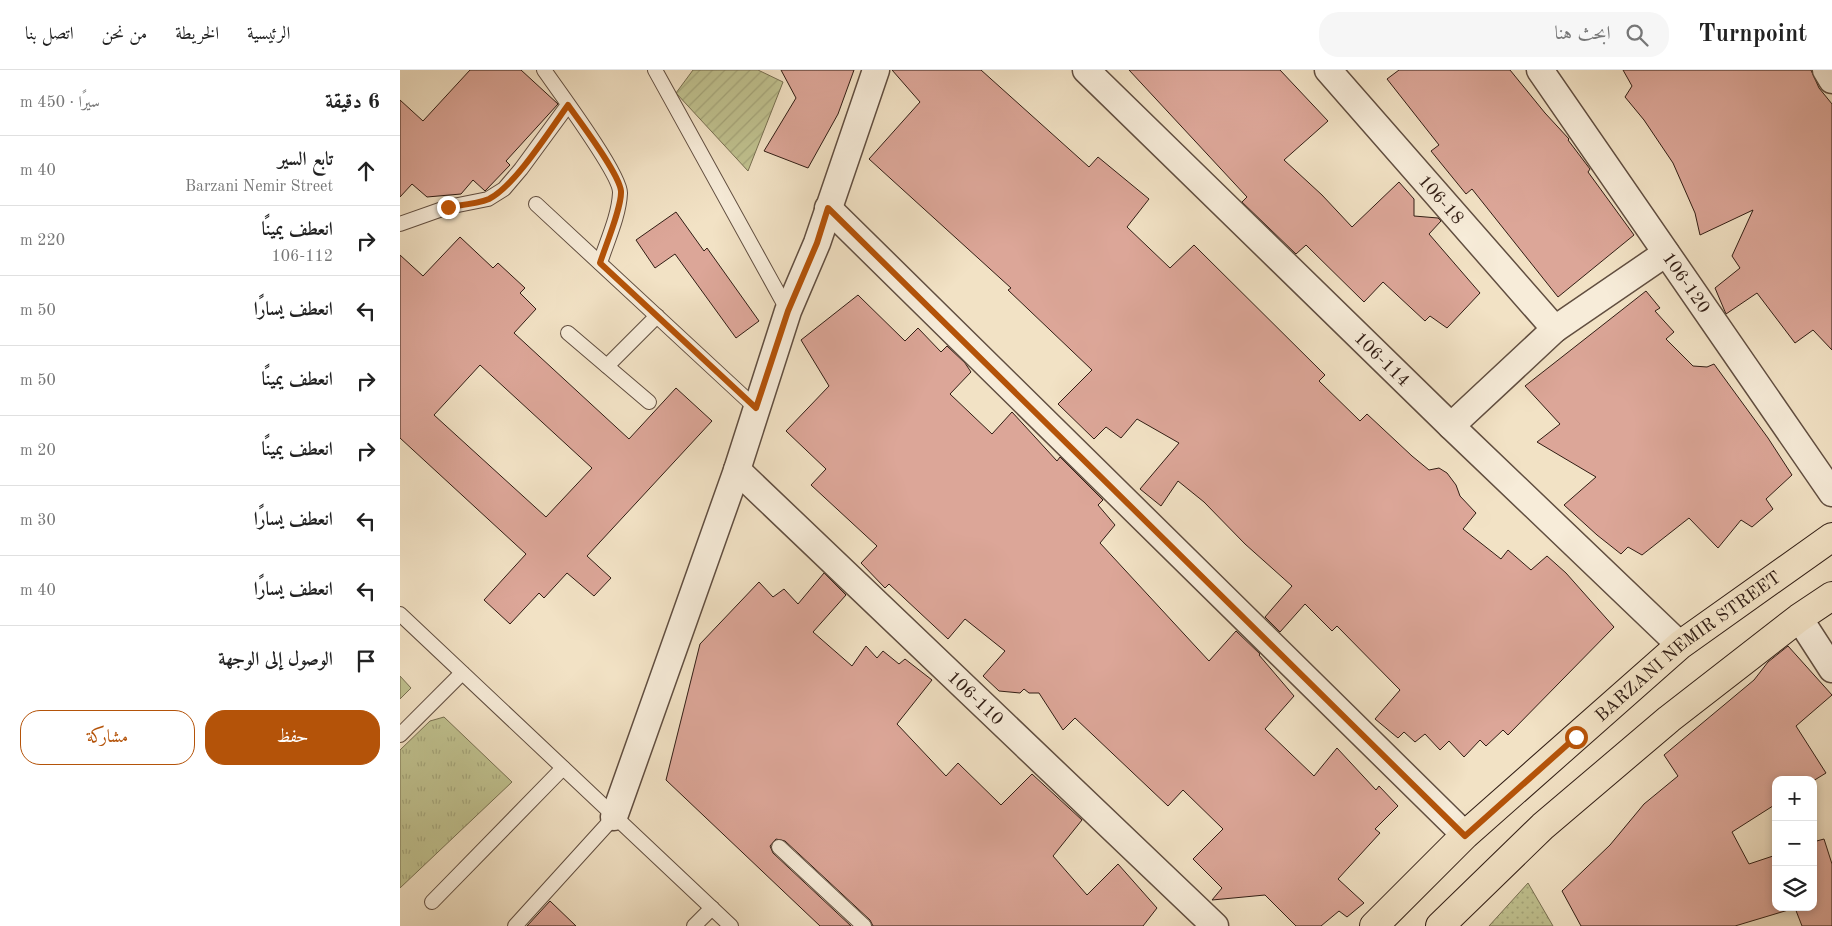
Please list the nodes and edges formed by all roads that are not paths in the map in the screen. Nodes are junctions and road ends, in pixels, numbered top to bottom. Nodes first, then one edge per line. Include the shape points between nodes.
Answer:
1 (544, 70) edge
2 (655, 70) edge
3 (876, 70) edge
4 (1086, 70) edge
5 (1328, 70) edge
6 (1540, 70) edge
7 (1826, 70) edge
8 (1832, 80) edge
9 (568, 105) junction
10 (536, 204) dead end
11 (828, 208) junction
12 (400, 224) edge
13 (1666, 253) junction
14 (600, 263) junction
15 (788, 311) junction
16 (657, 316) junction
17 (1555, 329) junction
18 (568, 333) dead end
19 (607, 366) junction
20 (649, 402) dead end
21 (756, 408) junction
22 (1451, 426) junction
23 (737, 470) junction
24 (1832, 493) edge
25 (1832, 537) edge
26 (1832, 596) edge
27 (400, 614) edge
28 (1799, 618) junction
29 (1680, 645) junction
30 (1832, 669) edge
31 (462, 672) junction
32 (400, 736) edge
33 (563, 768) junction
34 (614, 817) junction
35 (1465, 836) junction
36 (779, 847) dead end
37 (432, 902) dead end
38 (712, 908) junction
39 (515, 926) edge
40 (694, 926) edge
41 (731, 926) edge
42 (864, 926) edge
43 (1215, 926) edge
44 (1374, 926) edge
45 (1440, 926) edge

1 - 9 lane
2 - 15 lane
3 - 11 street
4 - 22 street, 106-114
5 - 17 street, 106-18
6 - 13 street, 106-120
7 - 8 street
9 - 12 lane via 504,190 488,199 448,207
9 - 14 lane via 613,172 621,192
10 - 14 lane
11 - 15 street
11 - 35 street
13 - 17 street
13 - 24 street, 106-120
14 - 16 lane
15 - 21 street
16 - 19 lane
16 - 21 lane
17 - 22 street
18 - 19 lane
19 - 20 lane
21 - 23 street
22 - 29 street, 106-114
23 - 34 street
23 - 43 street, 106-110
25 - 29 main road, BARZANI NEMIR STREET
26 - 28 main road
27 - 31 lane
28 - 30 street
28 - 45 main road via 1669,719 1542,826
29 - 35 main road, BARZANI NEMIR STREET
31 - 32 lane
31 - 33 lane
33 - 34 lane
33 - 37 lane
34 - 38 lane
34 - 39 lane
35 - 44 main road, BARZANI NEMIR STREET
36 - 42 lane
38 - 40 lane
38 - 41 lane

